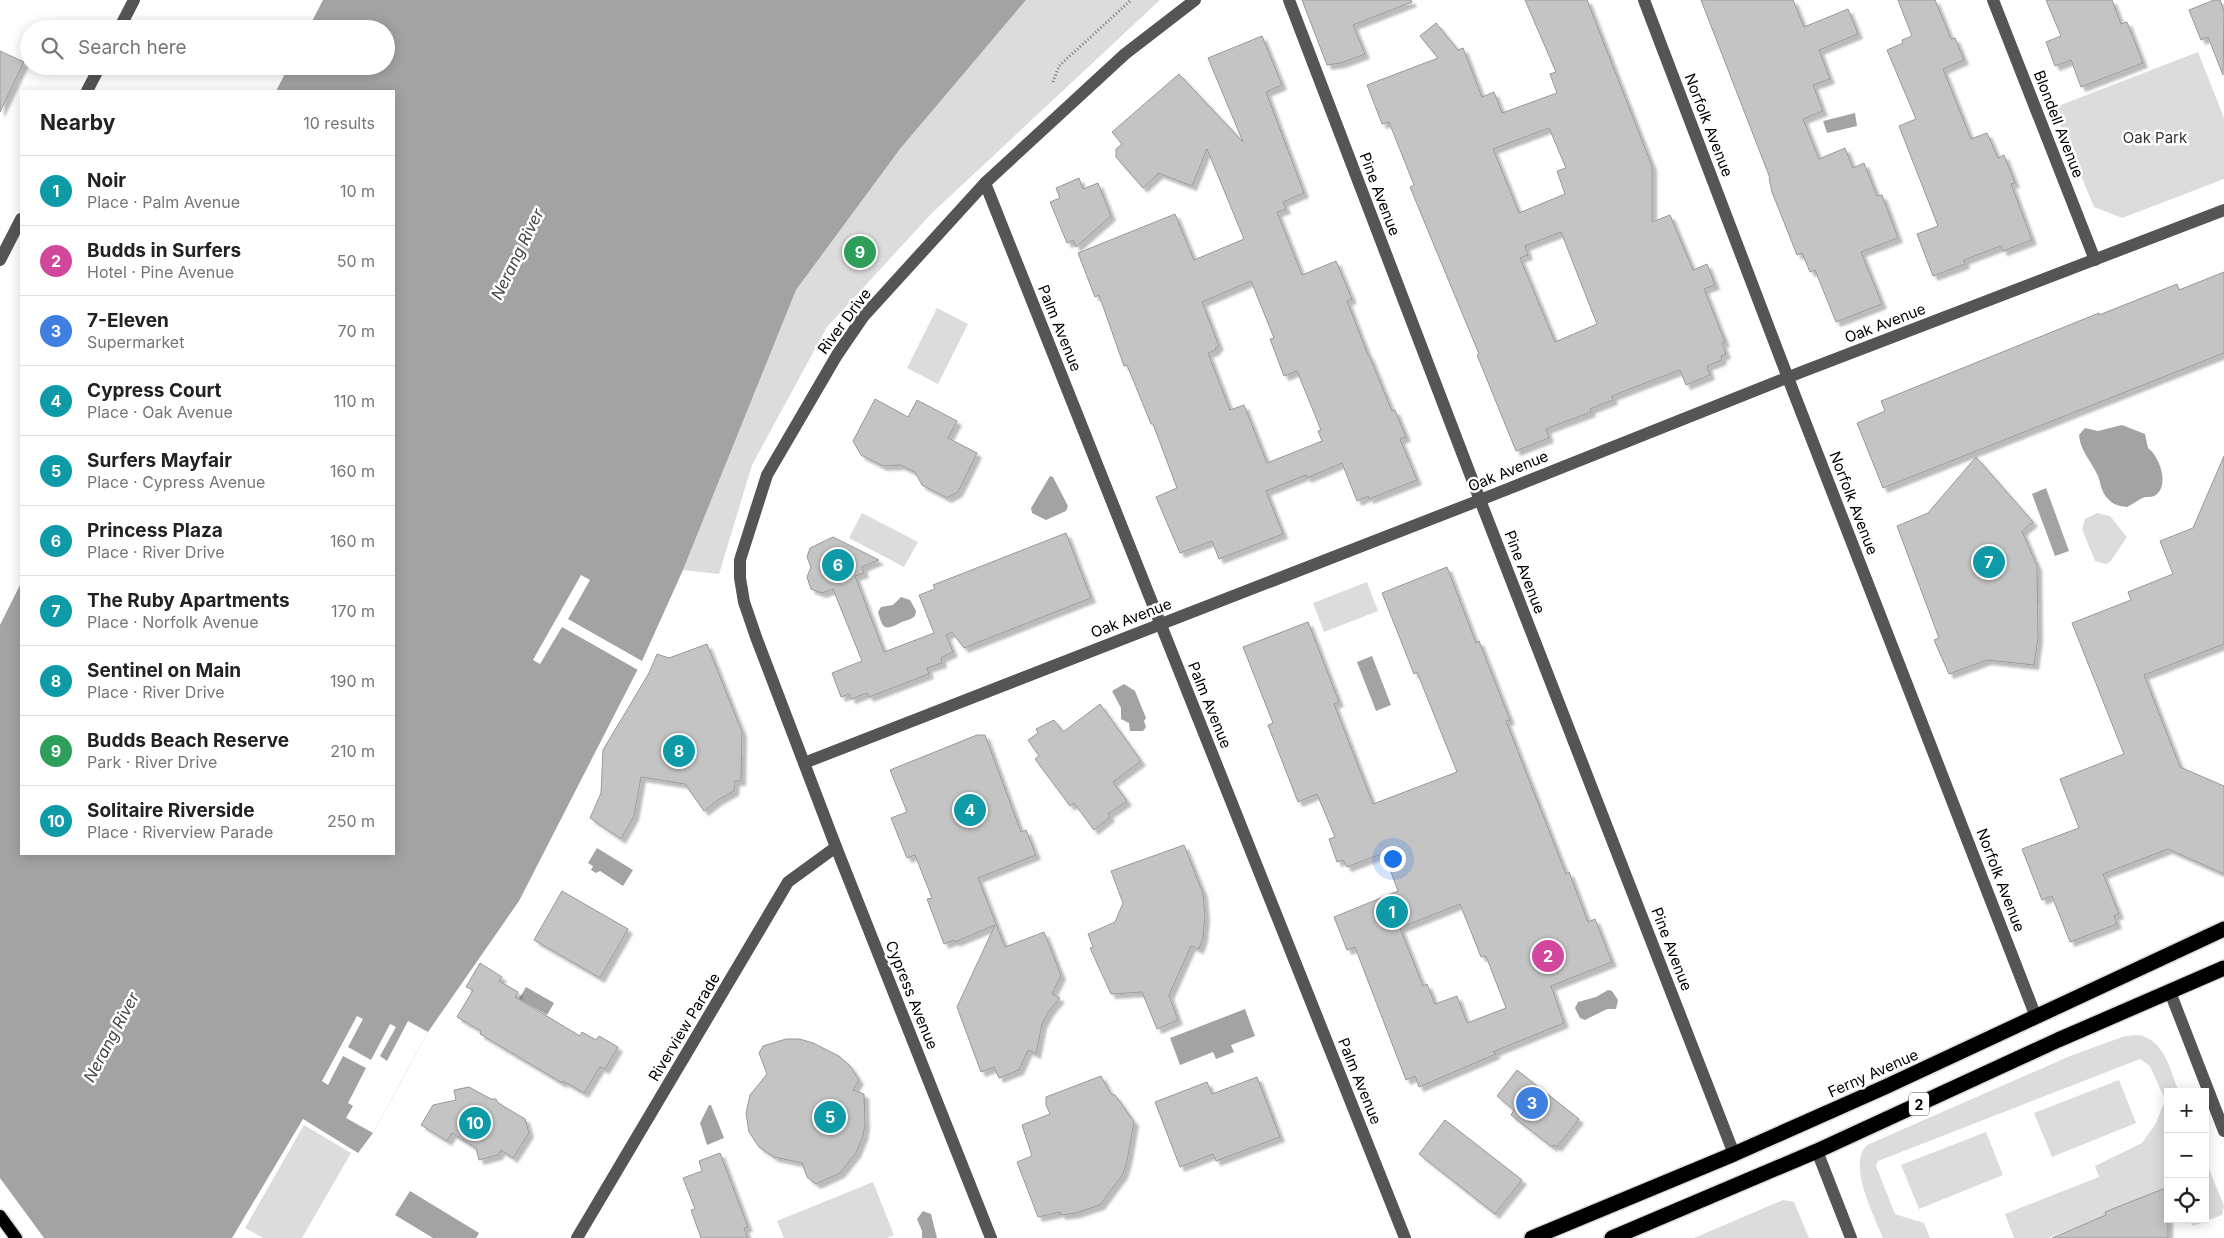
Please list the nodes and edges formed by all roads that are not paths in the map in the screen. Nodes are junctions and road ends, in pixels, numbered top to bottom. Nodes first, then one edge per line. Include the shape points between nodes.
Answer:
1 (134, 0) edge
2 (1195, 0) edge
3 (1289, 0) edge
4 (1644, 0) edge
5 (1993, 0) edge
6 (124, 20) edge
7 (95, 75) edge
8 (88, 90) edge
9 (985, 183) junction
10 (2224, 210) edge
11 (20, 221) edge
12 (0, 260) edge
13 (2096, 260) junction
14 (1788, 378) junction
15 (1480, 500) junction
16 (1161, 624) junction
17 (804, 763) junction
18 (836, 847) junction
19 (2224, 929) edge
20 (2224, 968) edge
21 (2170, 992) junction
22 (2036, 1016) junction
23 (2224, 1131) edge
24 (1817, 1151) junction
25 (1734, 1154) junction
26 (0, 1216) edge
27 (16, 1238) edge
28 (578, 1238) edge
29 (991, 1238) edge
30 (1405, 1238) edge
31 (1532, 1238) edge
32 (1612, 1238) edge
33 (1851, 1238) edge

1 - 6 street
2 - 9 street, River Drive via 1099,76
3 - 15 street, Pine Avenue
4 - 14 street, Norfolk Avenue
5 - 13 street, Blondell Avenue
7 - 8 street
9 - 16 street, Palm Avenue
9 - 17 street, River Drive via 864,317 839,352 767,475 754,514 740,560 744,602
10 - 13 street, Oak Avenue
11 - 12 street
13 - 14 street, Oak Avenue
14 - 15 street, Oak Avenue
14 - 22 street, Norfolk Avenue
15 - 16 street, Oak Avenue
15 - 25 street, Pine Avenue
16 - 17 street, Oak Avenue
16 - 30 street, Palm Avenue
17 - 18 street, Cypress Avenue
18 - 28 street, Riverview Parade via 788,882
18 - 29 street, Cypress Avenue
19 - 22 highway, Ferny Avenue / 2
20 - 21 highway, 2
21 - 23 street
21 - 24 highway, 2
22 - 25 highway, Ferny Avenue / 2
24 - 32 highway, 2
24 - 33 street
25 - 31 highway, Ferny Avenue / 2
26 - 27 main road

